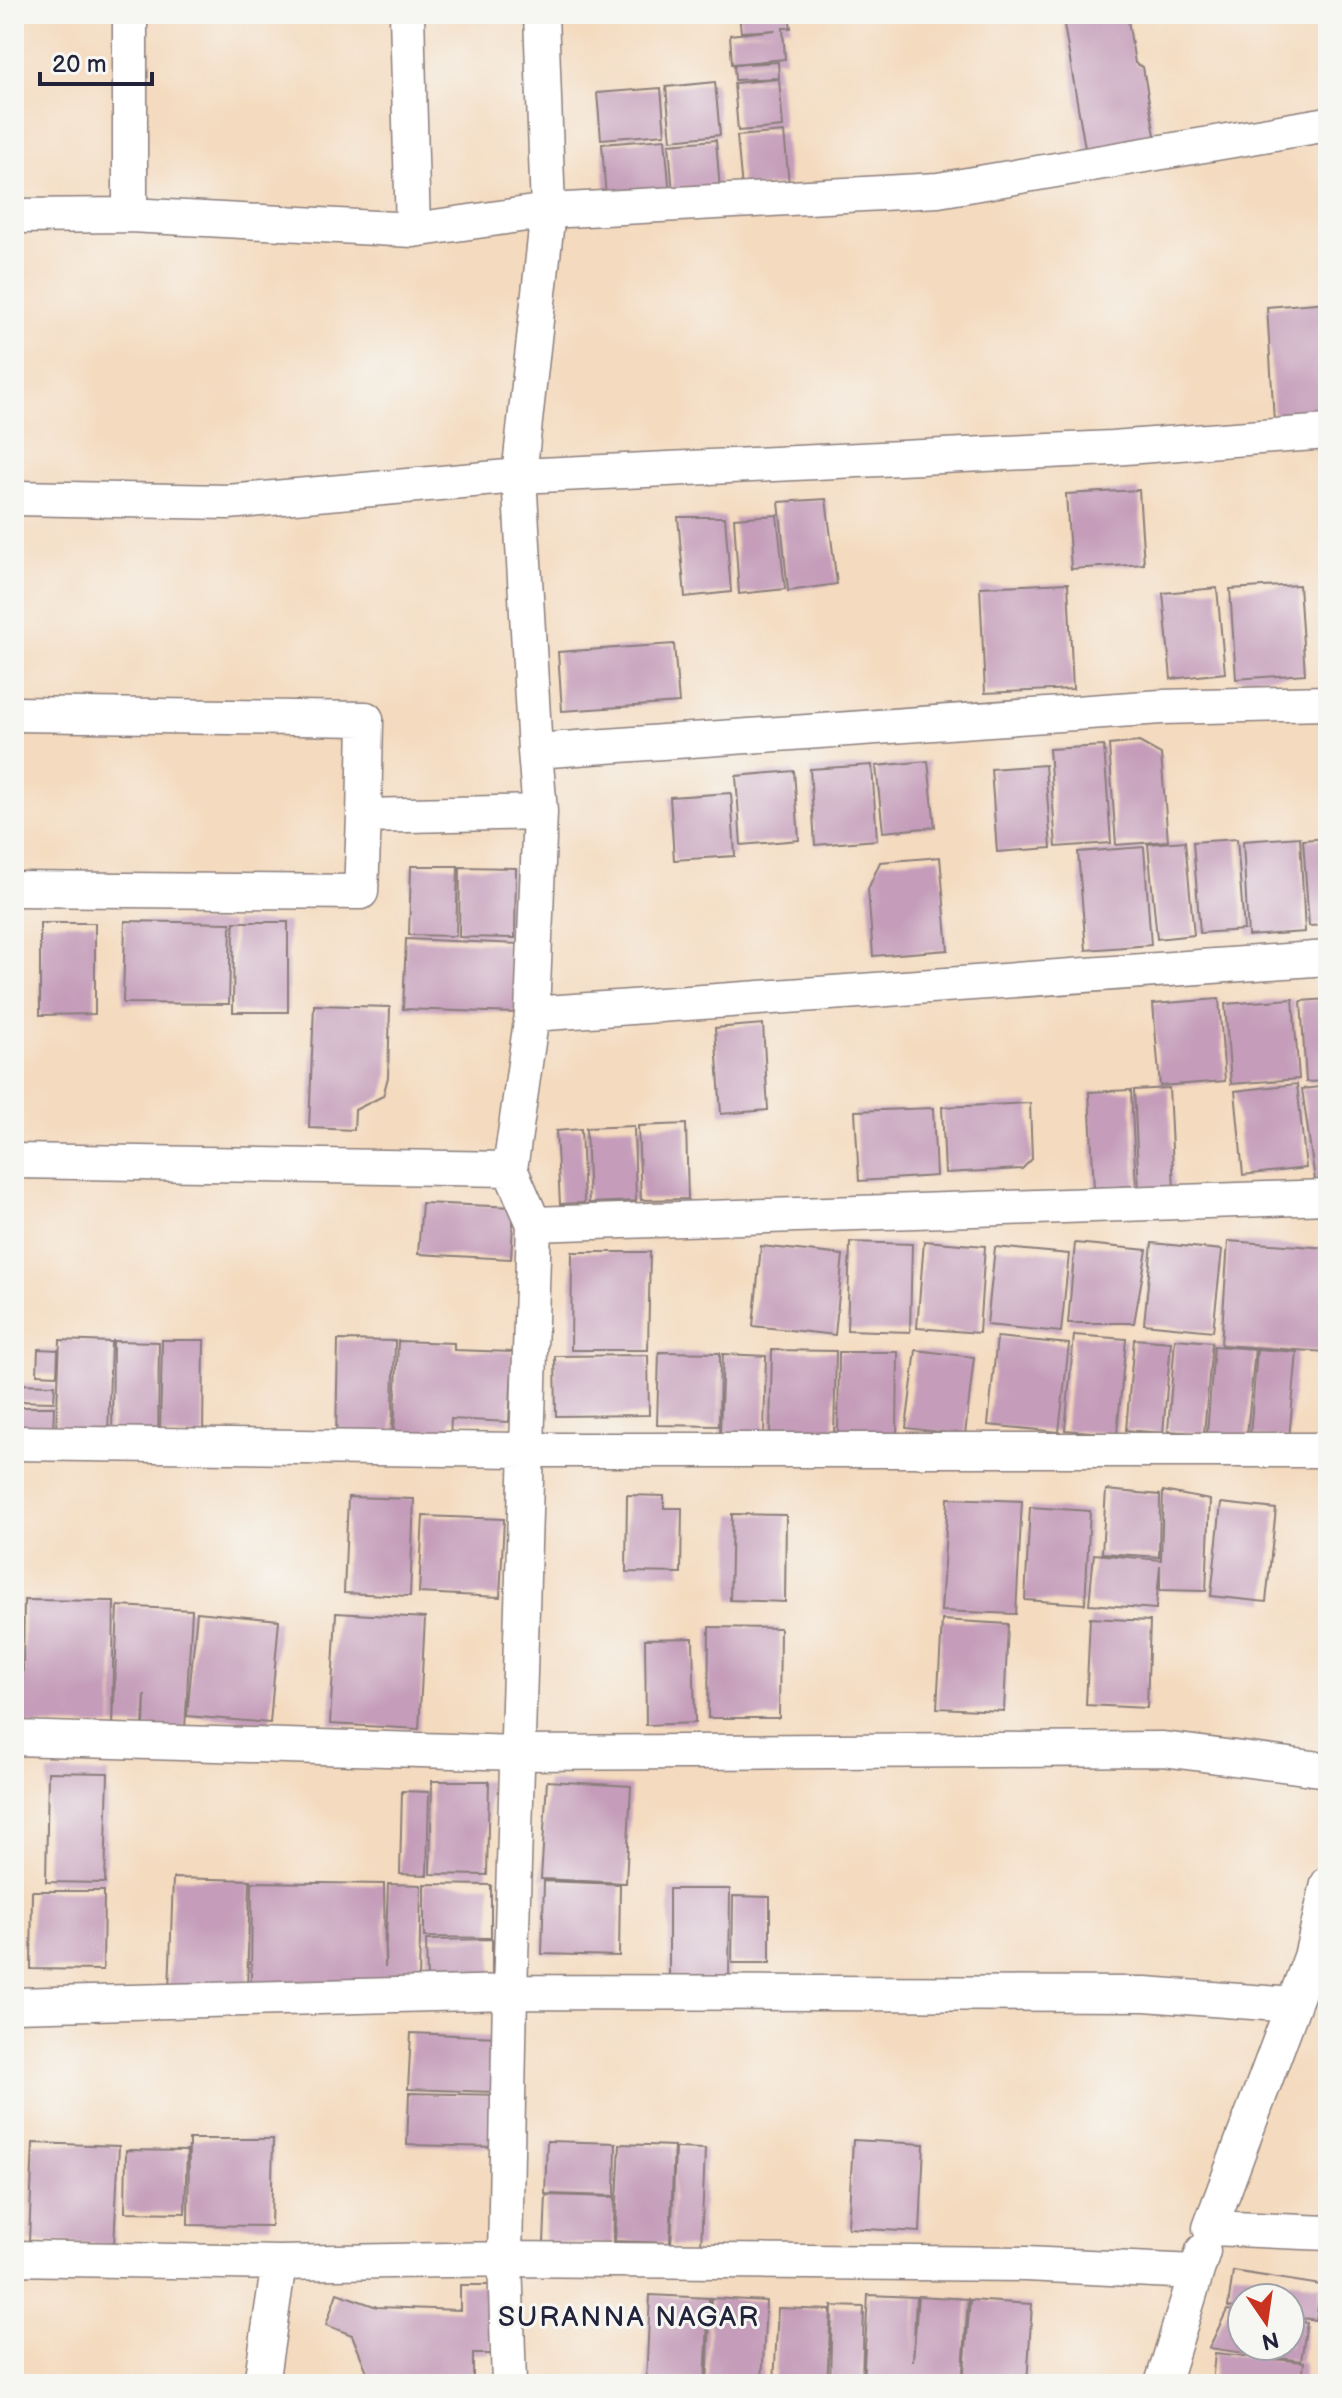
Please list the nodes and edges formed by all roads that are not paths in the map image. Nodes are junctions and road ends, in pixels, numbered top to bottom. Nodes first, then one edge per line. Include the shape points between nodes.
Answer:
1 (130, 14) edge
2 (407, 14) edge
3 (541, 14) edge
4 (1328, 124) edge
5 (548, 211) junction
6 (130, 215) junction
7 (14, 216) edge
8 (413, 230) junction
9 (1328, 432) edge
10 (519, 476) junction
11 (14, 498) edge
12 (1328, 703) edge
13 (14, 714) edge
14 (535, 751) junction
15 (540, 812) junction
16 (364, 819) junction
17 (14, 889) edge
18 (1328, 958) edge
19 (532, 1014) junction
20 (14, 1161) edge
21 (510, 1169) junction
22 (1328, 1197) edge
23 (534, 1224) junction
24 (14, 1443) edge
25 (526, 1450) junction
26 (1328, 1450) edge
27 (14, 1738) edge
28 (519, 1753) junction
29 (1328, 1770) edge
30 (1328, 1884) edge
31 (1320, 1958) edge
32 (510, 1992) junction
33 (14, 2005) edge
34 (1293, 2005) junction
35 (1210, 2228) junction
36 (1328, 2233) edge
37 (14, 2258) edge
38 (505, 2259) junction
39 (279, 2263) junction
40 (1196, 2272) junction
41 (261, 2384) edge
42 (509, 2384) edge
43 (1162, 2384) edge

1 - 6 street
2 - 8 street
3 - 5 street
4 - 5 street via 938,190
5 - 8 street
5 - 10 street
6 - 7 street
6 - 8 street
9 - 10 street via 1112,448
10 - 11 street via 228,502
10 - 14 street
12 - 14 street via 1161,707
13 - 16 street via 366,719
14 - 15 street
15 - 16 street
15 - 19 street
16 - 17 street via 361,892
18 - 19 street
19 - 21 street
20 - 21 street
21 - 23 street
22 - 23 street
23 - 25 street
24 - 25 street
25 - 26 street
25 - 28 street
27 - 28 street
28 - 29 street via 1163,1749
28 - 32 street
30 - 31 street
31 - 34 street
32 - 33 street
32 - 34 street via 1145,1994
32 - 38 street
34 - 35 street
35 - 36 street
35 - 40 street
37 - 39 street
38 - 39 street
38 - 40 street via 1025,2264
38 - 42 street
39 - 41 street
40 - 43 street

